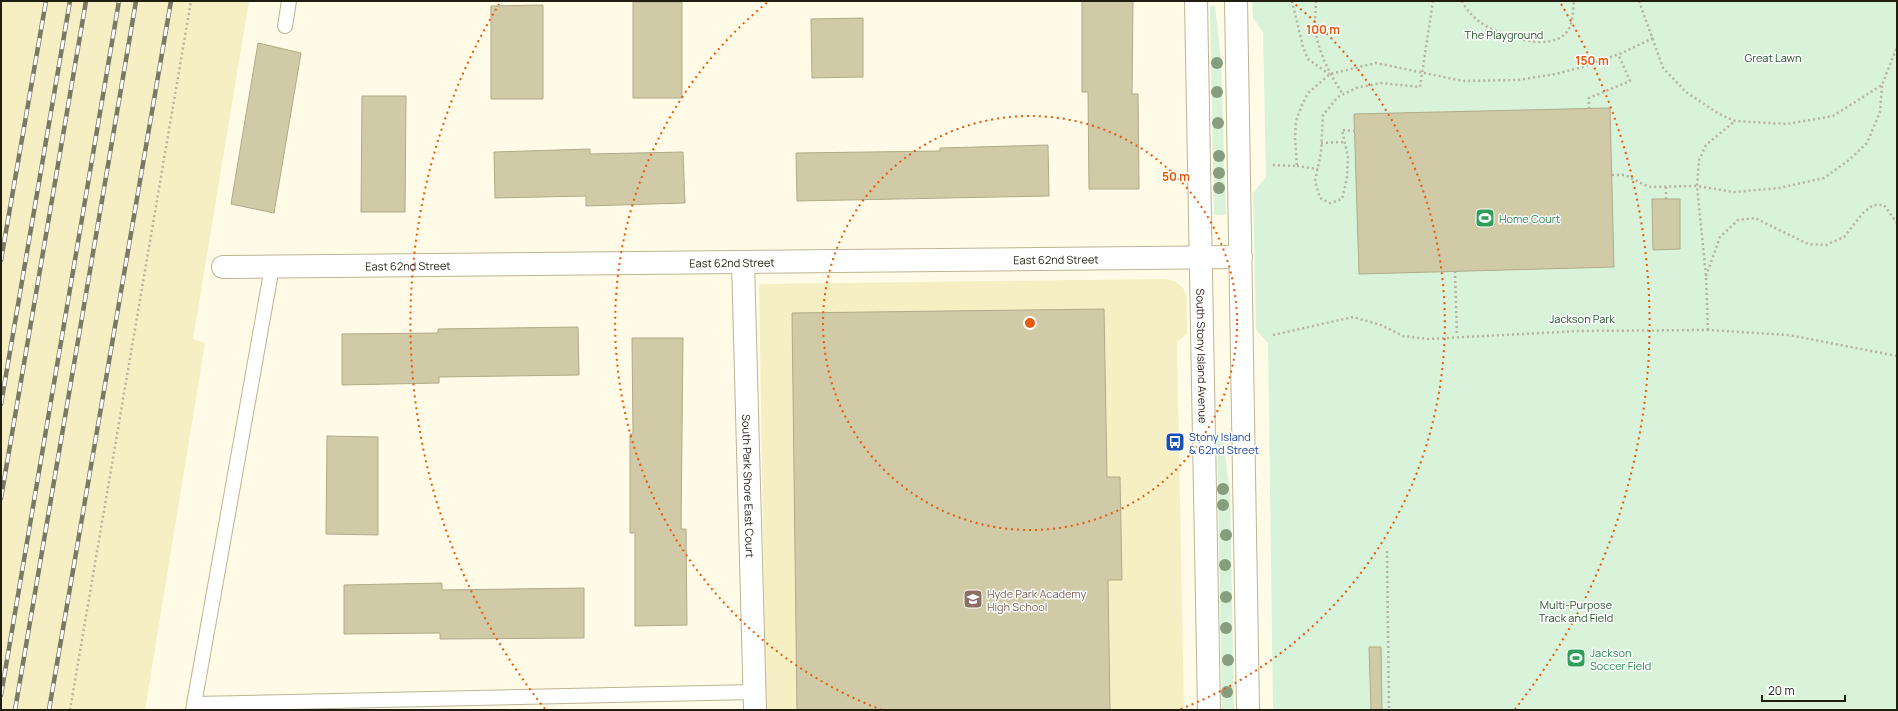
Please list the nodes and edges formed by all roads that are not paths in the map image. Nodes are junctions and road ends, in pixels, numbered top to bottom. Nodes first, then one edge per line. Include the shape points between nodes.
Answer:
1 (289, 1) edge
2 (1196, 1) edge
3 (1236, 1) edge
4 (285, 26) dead end
5 (1241, 257) junction
6 (1199, 258) junction
7 (743, 262) junction
8 (223, 267) dead end
9 (272, 267) junction
10 (755, 701) edge
11 (527, 703) edge
12 (193, 707) edge
13 (1209, 710) edge
14 (1248, 710) edge

1 - 4 lane
2 - 6 street, South Stony Island Avenue
3 - 5 street
5 - 6 street, East 62nd Street
5 - 14 street
6 - 7 street, East 62nd Street
6 - 13 street, South Stony Island Avenue
7 - 9 street, East 62nd Street
7 - 10 street, South Park Shore East Court
8 - 9 street, East 62nd Street
9 - 12 lane
10 - 11 lane
11 - 12 lane

